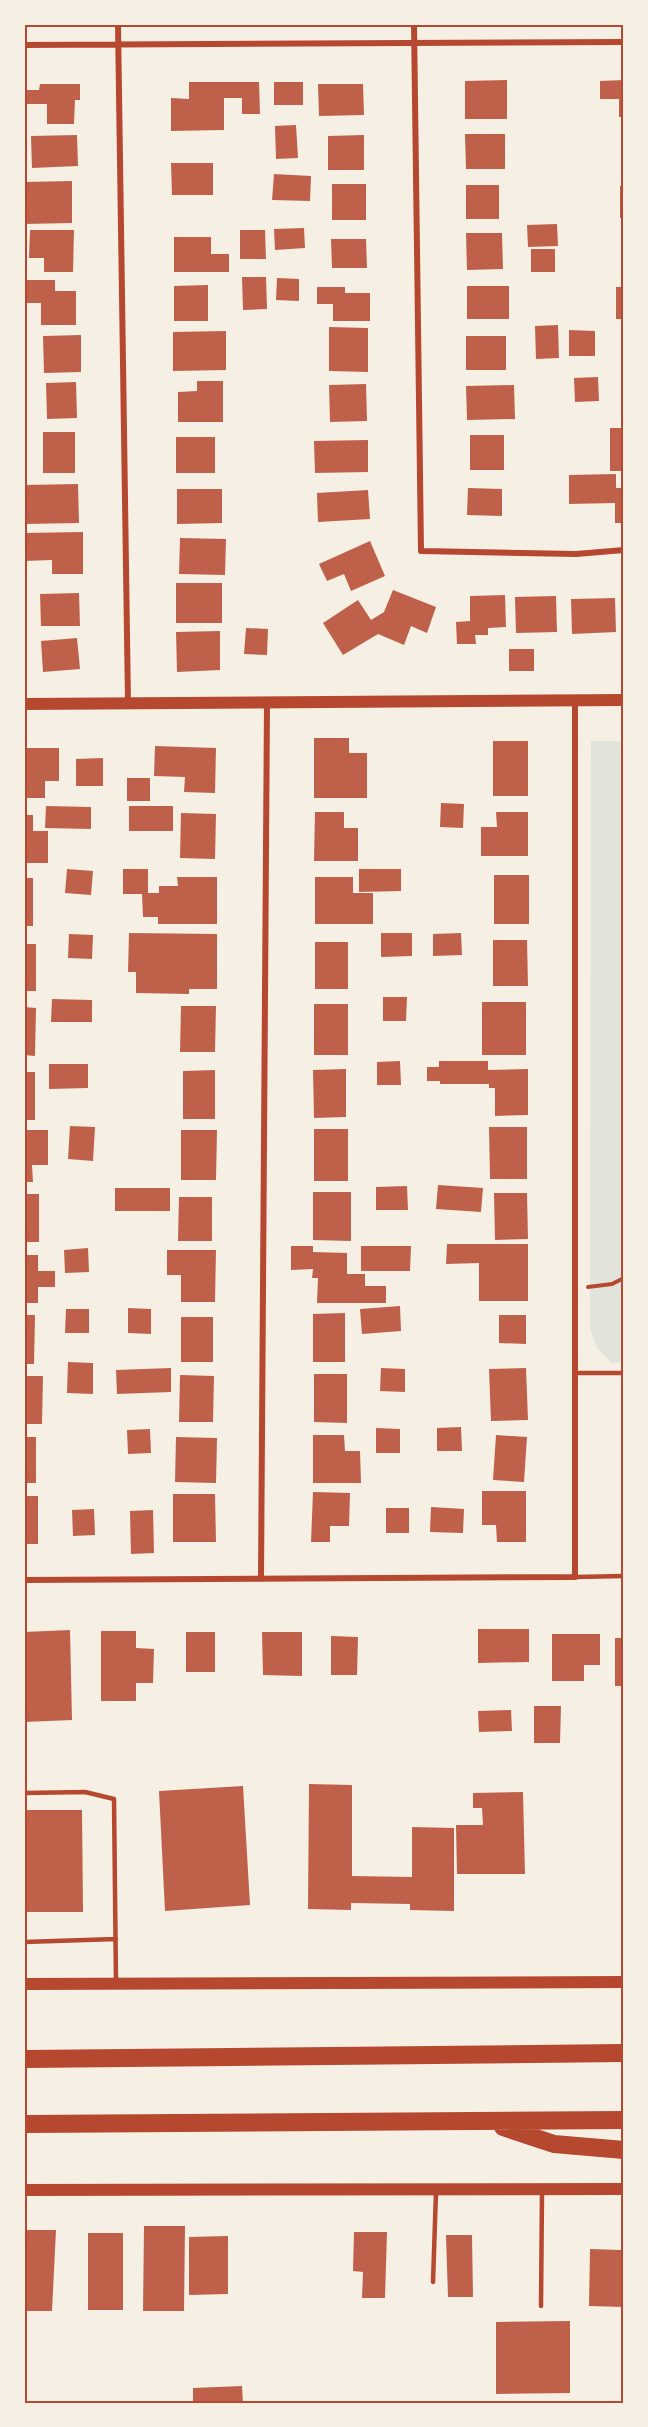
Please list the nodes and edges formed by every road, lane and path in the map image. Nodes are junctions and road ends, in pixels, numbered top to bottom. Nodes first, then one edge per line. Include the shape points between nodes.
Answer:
1 (118, 24) edge
2 (414, 24) edge
3 (624, 42) edge
4 (415, 43) junction
5 (24, 45) edge
6 (118, 45) junction
7 (624, 550) edge
8 (624, 700) edge
9 (575, 701) junction
10 (129, 703) junction
11 (267, 703) junction
12 (24, 704) edge
13 (624, 1278) edge
14 (575, 1288) junction
15 (575, 1373) junction
16 (624, 1373) edge
17 (624, 1576) edge
18 (576, 1577) junction
19 (261, 1579) junction
20 (24, 1580) edge
21 (24, 1793) edge
22 (116, 1939) junction
23 (24, 1942) edge
24 (624, 1982) edge
25 (116, 1983) junction
26 (24, 1984) edge
27 (624, 2053) edge
28 (24, 2059) edge
29 (624, 2120) edge
30 (487, 2122) junction
31 (24, 2124) edge
32 (624, 2150) edge
33 (436, 2189) junction
34 (542, 2189) junction
35 (624, 2189) edge
36 (24, 2190) edge
37 (433, 2282) dead end
38 (541, 2306) dead end

1 - 6 street
2 - 4 street
3 - 4 street
4 - 6 street
4 - 7 street via 421,551 576,554
5 - 6 street
6 - 10 street
8 - 9 main road
9 - 11 main road
9 - 14 street
10 - 11 main road
10 - 12 main road
11 - 19 street
13 - 14 path via 601,1286
14 - 15 street
15 - 16 lane
15 - 18 street
17 - 18 lane
18 - 19 street
19 - 20 street
21 - 22 lane via 85,1792 114,1799
22 - 23 lane
22 - 25 lane
24 - 25 main road
25 - 26 main road
27 - 28 highway
29 - 30 highway
30 - 31 highway
30 - 32 highway via 554,2144
33 - 34 main road
33 - 36 main road
33 - 37 lane
34 - 35 main road
34 - 38 lane

